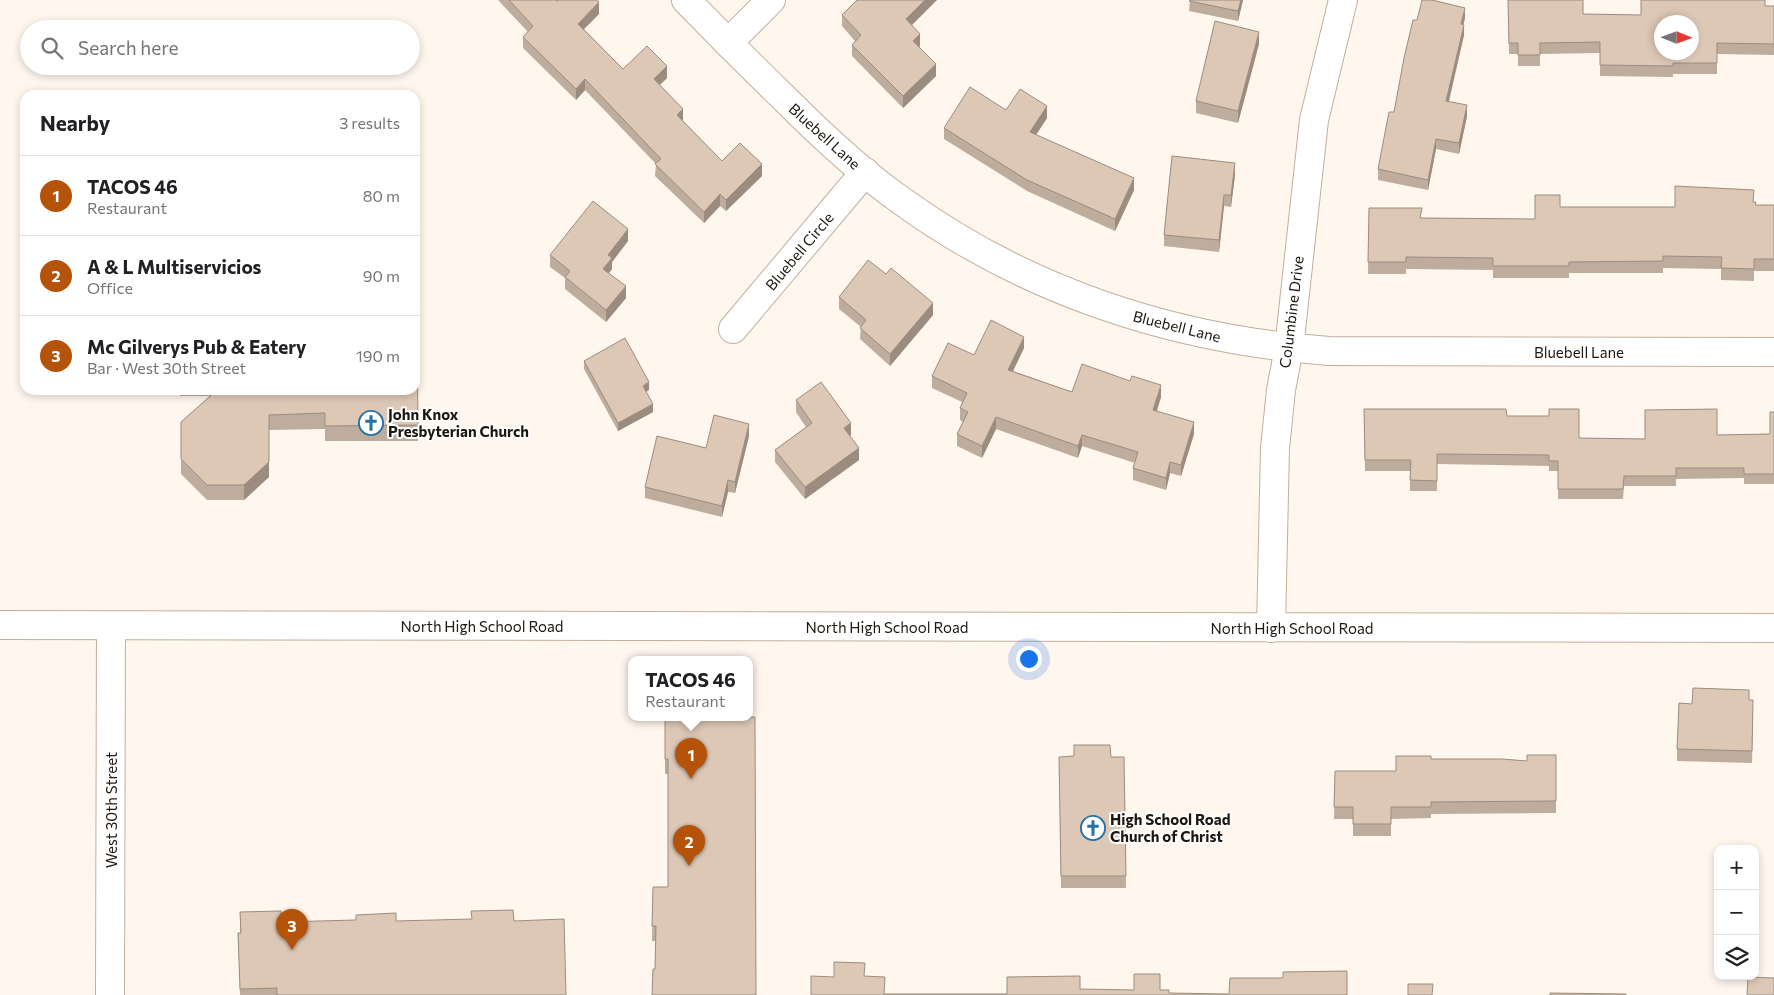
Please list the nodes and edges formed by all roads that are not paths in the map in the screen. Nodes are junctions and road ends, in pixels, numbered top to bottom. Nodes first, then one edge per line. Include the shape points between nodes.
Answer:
1 (686, 0) edge
2 (771, 0) edge
3 (1343, 0) edge
4 (728, 43) junction
5 (865, 172) junction
6 (733, 329) dead end
7 (1288, 348) junction
8 (1774, 352) edge
9 (0, 625) edge
10 (111, 626) junction
11 (1271, 628) junction
12 (1774, 628) edge
13 (110, 995) edge

1 - 4 street, Bluebell Lane
2 - 4 street
3 - 7 street, Columbine Drive via 1314,120
4 - 5 street, Bluebell Lane via 815,130
5 - 6 street, Bluebell Circle
5 - 7 street, Bluebell Lane via 898,199 973,247 1078,297 1190,331
7 - 8 street, Bluebell Lane via 1367,352
7 - 11 street, Columbine Drive via 1276,448
9 - 10 street, North High School Road
10 - 11 street, North High School Road
10 - 13 street, West 30th Street
11 - 12 street, North High School Road

